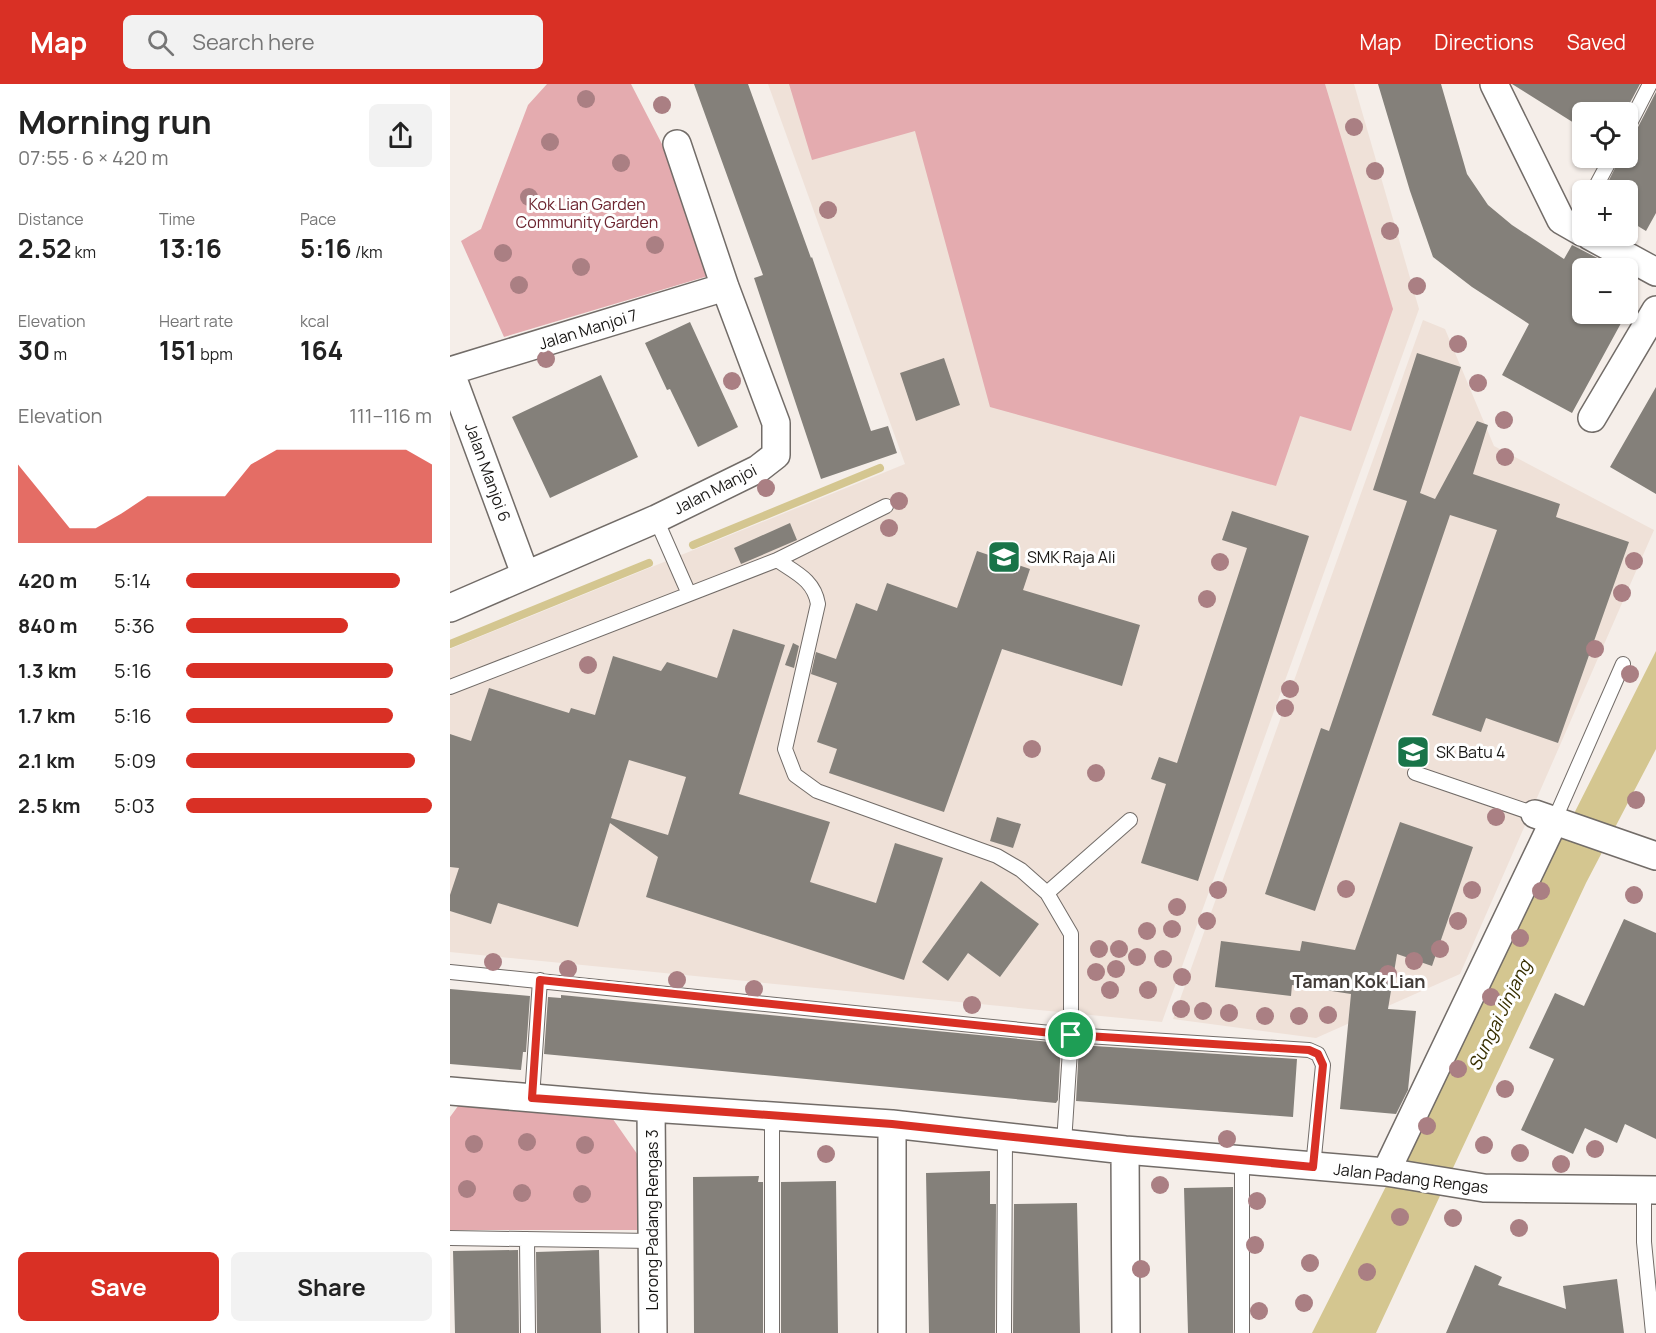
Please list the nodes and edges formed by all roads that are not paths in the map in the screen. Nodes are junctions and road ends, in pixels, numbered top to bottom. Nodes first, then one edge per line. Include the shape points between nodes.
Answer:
1 (1494, 84) edge
2 (1650, 84) edge
3 (1638, 107) edge
4 (677, 144) dead end
5 (1572, 224) edge
6 (1613, 246) edge
7 (1656, 272) edge
8 (725, 287) junction
9 (1656, 310) edge
10 (450, 371) edge
11 (1592, 418) dead end
12 (886, 506) dead end
13 (656, 519) junction
14 (777, 560) junction
15 (525, 574) junction
16 (689, 594) junction
17 (450, 608) edge
18 (1623, 664) dead end
19 (450, 687) edge
20 (1415, 773) dead end
21 (1130, 820) dead end
22 (1554, 820) junction
23 (1656, 856) edge
24 (1047, 893) junction
25 (450, 972) edge
26 (540, 980) junction
27 (1071, 1035) junction
28 (450, 1091) edge
29 (532, 1098) junction
30 (651, 1108) junction
31 (772, 1116) junction
32 (892, 1124) junction
33 (1005, 1136) junction
34 (1064, 1143) junction
35 (1125, 1149) junction
36 (1242, 1161) junction
37 (1313, 1167) junction
38 (1388, 1173) junction
39 (1650, 1190) edge
40 (450, 1238) edge
41 (527, 1239) junction
42 (651, 1241) junction
43 (528, 1333) edge
44 (653, 1333) edge
45 (772, 1333) edge
46 (892, 1333) edge
47 (1004, 1333) edge
48 (1126, 1333) edge
49 (1242, 1333) edge
50 (1653, 1333) edge

1 - 5 street via 1561,220
2 - 3 lane
4 - 8 street, Jalan Manjoi
6 - 7 street
8 - 10 street, Jalan Manjoi 7
8 - 13 street, Jalan Manjoi via 776,423 776,455 758,469
9 - 11 street
10 - 15 street, Jalan Manjoi 6
12 - 14 lane
13 - 15 street, Jalan Manjoi
13 - 16 lane
14 - 16 lane
14 - 24 lane via 806,580 816,592 818,604 785,749 795,775 817,791 997,856 1021,870
15 - 17 street, Jalan Manjoi
16 - 19 lane
18 - 22 lane
20 - 22 lane
21 - 24 lane
22 - 23 street
22 - 38 street
24 - 27 lane via 1071,934
25 - 26 lane
26 - 27 lane
26 - 29 lane
27 - 34 lane
27 - 37 lane via 1309,1050 1318,1054 1323,1065
28 - 29 street, Jalan Padang Rengas
29 - 30 street, Jalan Padang Rengas
30 - 31 street, Jalan Padang Rengas
30 - 42 street, Lorong Padang Rengas 3
31 - 32 street, Jalan Padang Rengas
31 - 45 lane
32 - 33 street, Jalan Padang Rengas
32 - 46 street
33 - 34 street, Jalan Padang Rengas
33 - 47 lane
34 - 35 street, Jalan Padang Rengas
35 - 36 street, Jalan Padang Rengas
35 - 48 street
36 - 37 street, Jalan Padang Rengas
36 - 49 lane
37 - 38 street, Jalan Padang Rengas
38 - 39 street, Jalan Padang Rengas via 1484,1188
39 - 50 lane via 1644,1242
40 - 41 lane
41 - 42 lane
41 - 43 lane
42 - 44 street, Lorong Padang Rengas 3

